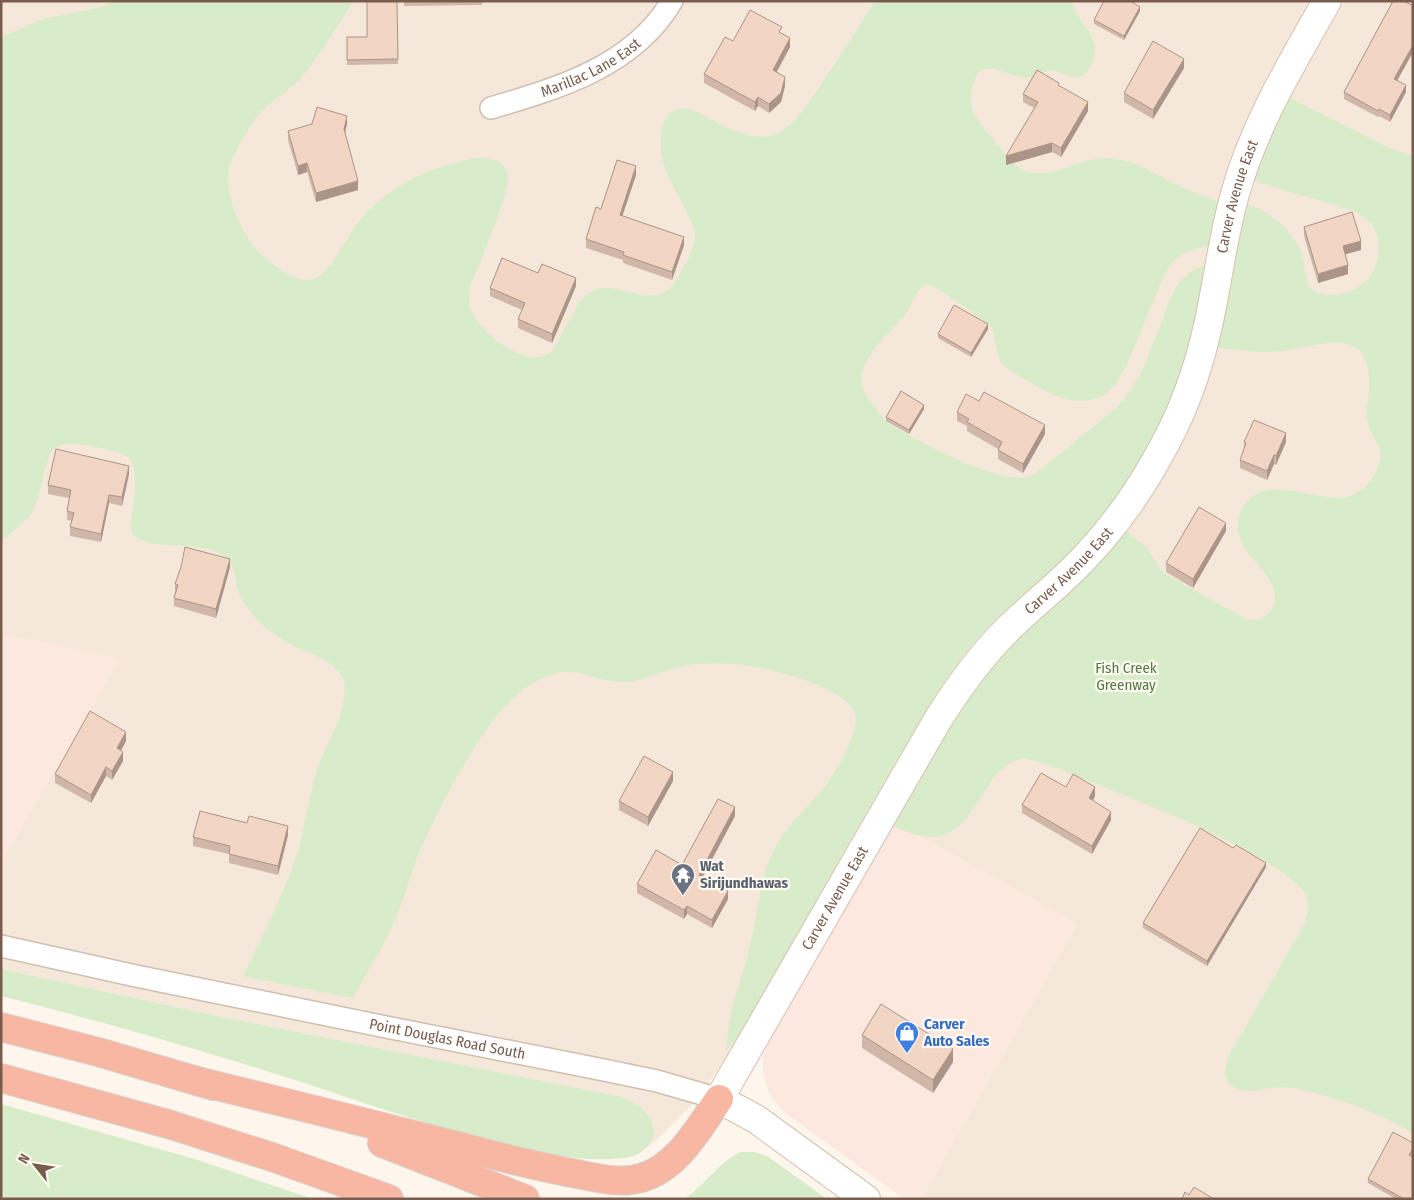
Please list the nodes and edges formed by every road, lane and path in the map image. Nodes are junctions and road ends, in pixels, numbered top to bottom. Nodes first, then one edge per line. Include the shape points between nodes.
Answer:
1 (672, 1) edge
2 (1327, 1) edge
3 (492, 108) dead end
4 (1, 946) edge
5 (1, 1027) edge
6 (1, 1078) edge
7 (197, 1081) junction
8 (719, 1099) junction
9 (389, 1199) edge
10 (525, 1199) edge
11 (866, 1199) edge

1 - 3 street, Marillac Lane East via 646,34 599,69 566,84
2 - 8 street, Carver Avenue East via 1263,119 1246,160 1225,233 1198,366 1166,443 1131,502 1107,533 1076,567 1000,638 951,699
4 - 8 street, Point Douglas Road South via 348,1020 609,1071
5 - 7 highway
6 - 9 highway via 168,1124
7 - 8 highway via 513,1161 617,1180 642,1178 668,1163 689,1141
7 - 10 highway via 336,1126
8 - 11 street, Point Douglas Road South via 756,1119

